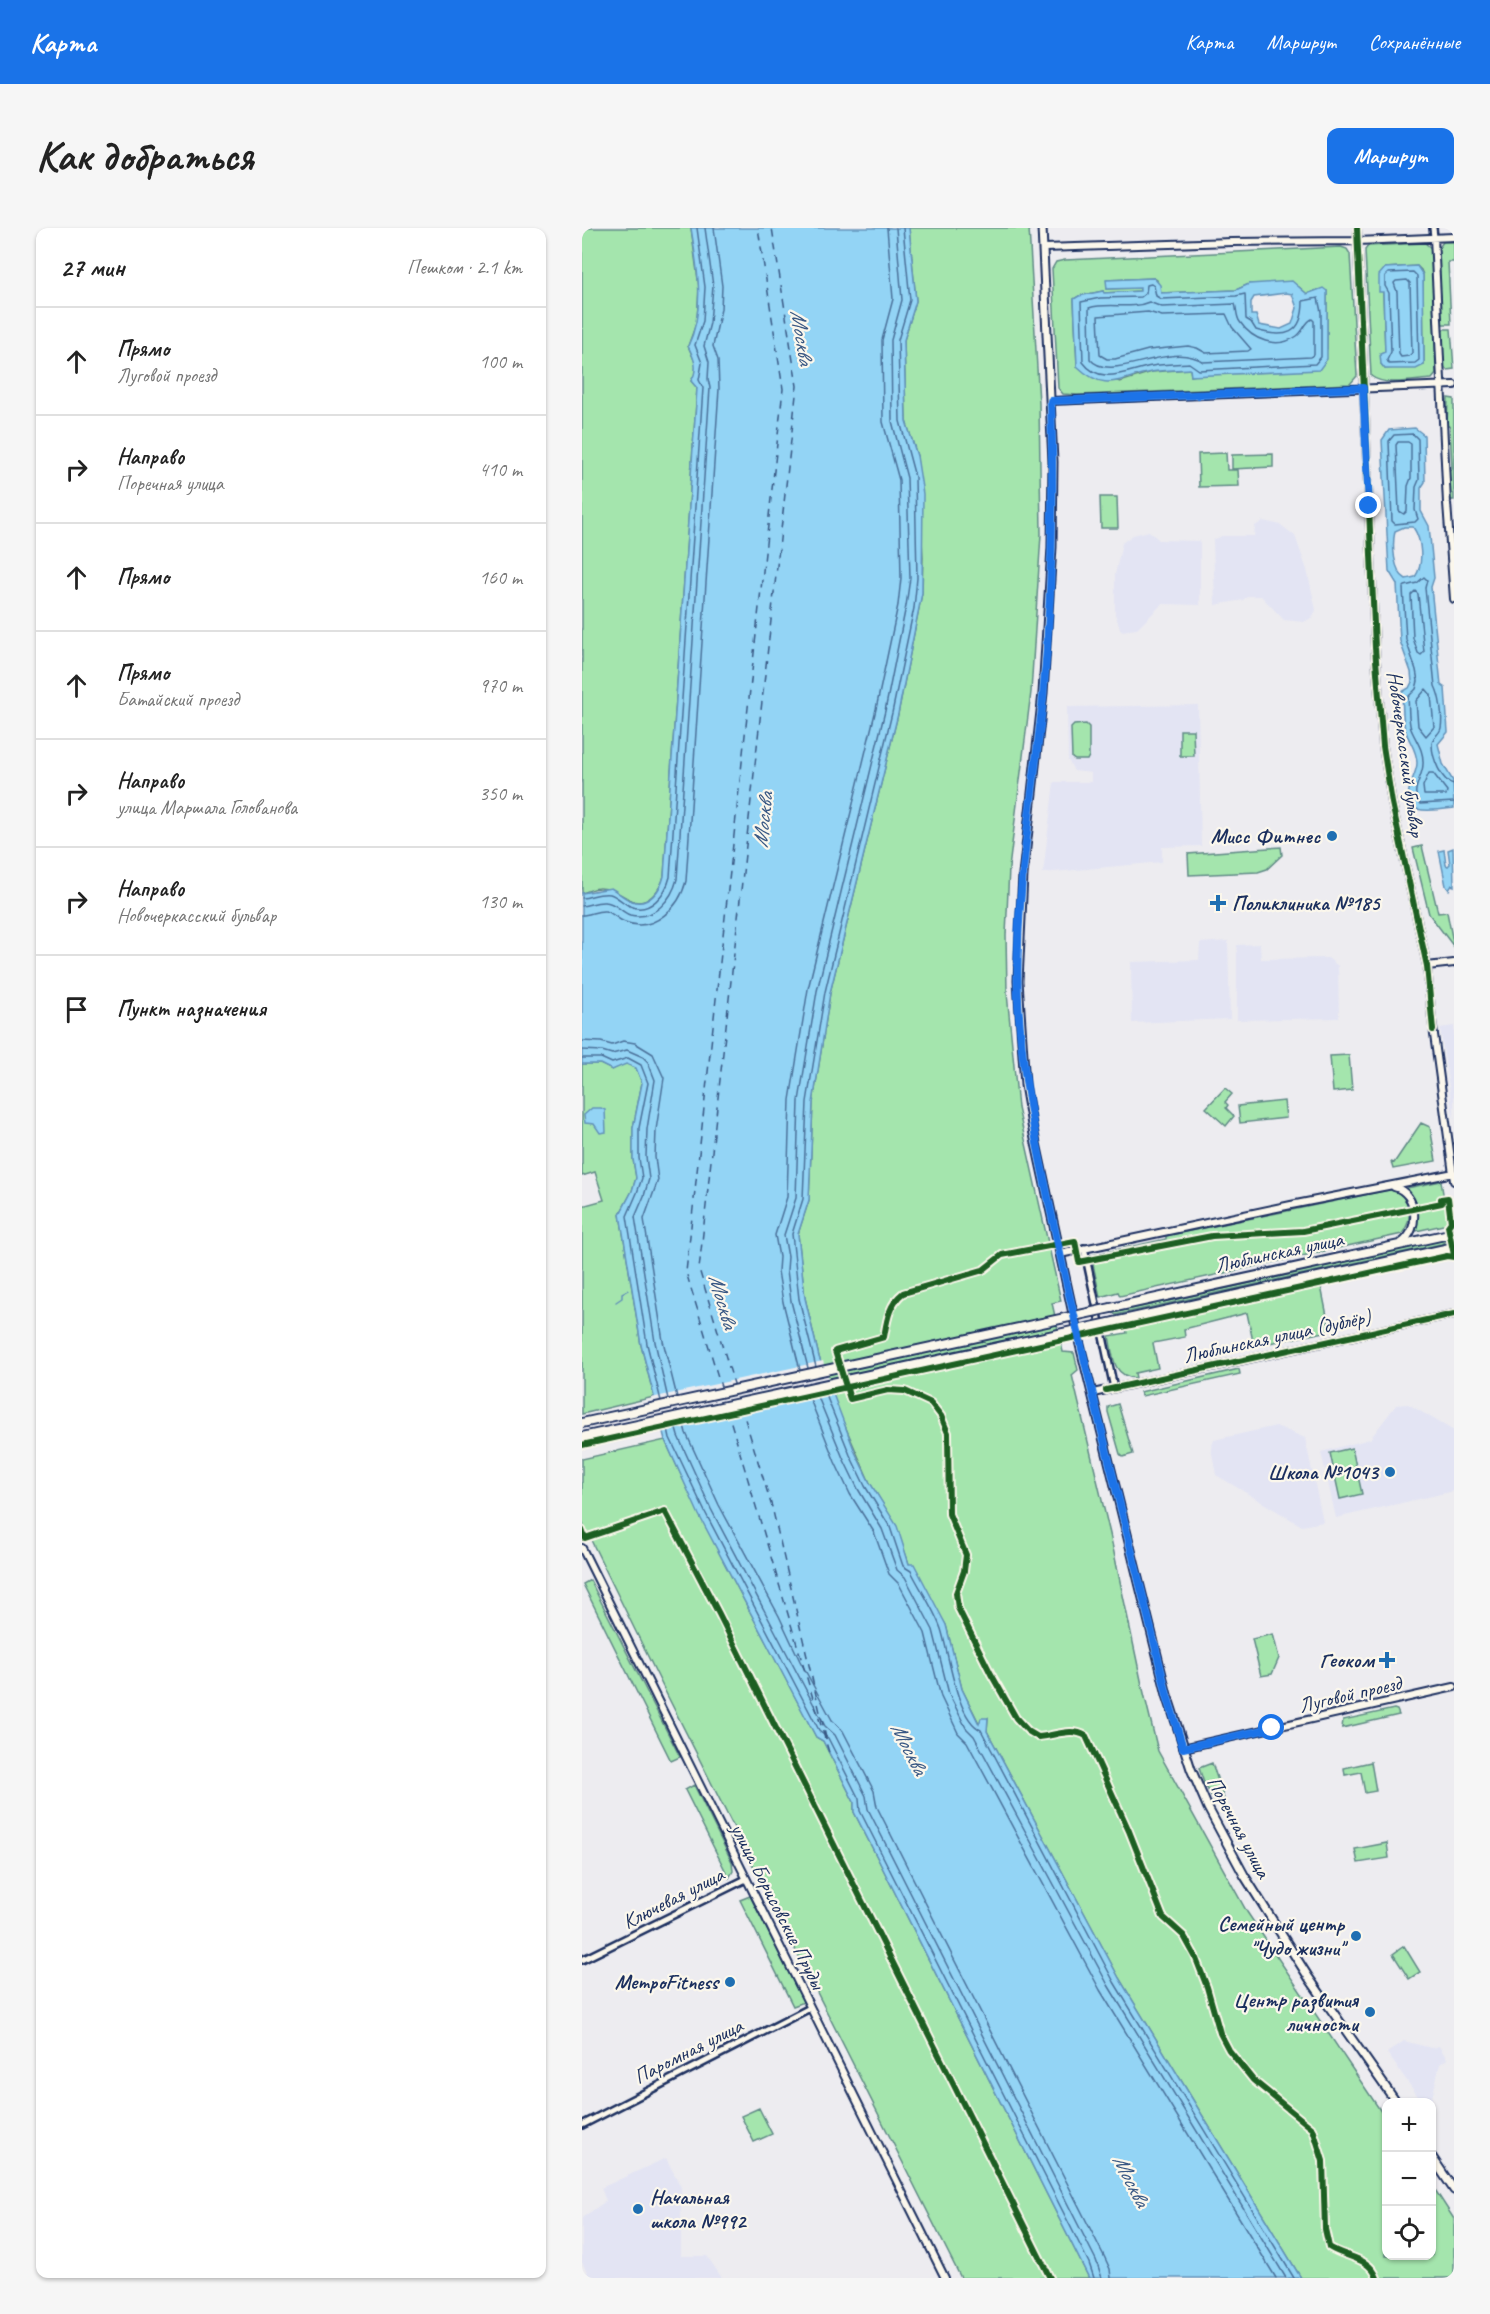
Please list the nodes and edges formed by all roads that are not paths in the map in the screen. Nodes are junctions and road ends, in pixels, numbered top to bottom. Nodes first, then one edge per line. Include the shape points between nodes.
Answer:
1 (1042, 228) edge
2 (1357, 228) edge
3 (1433, 228) edge
4 (1434, 237) junction
5 (1454, 237) edge
6 (1357, 241) junction
7 (1044, 248) junction
8 (1454, 385) edge
9 (1442, 386) junction
10 (1363, 388) junction
11 (1051, 401) junction
12 (1454, 598) edge
13 (1454, 963) edge
14 (1427, 966) junction
15 (1453, 1173) edge
16 (1454, 1181) edge
17 (1391, 1186) junction
18 (1454, 1233) edge
19 (1397, 1245) junction
20 (1454, 1247) edge
21 (1084, 1248) junction
22 (1060, 1254) junction
23 (1454, 1314) edge
24 (1113, 1388) junction
25 (1094, 1393) junction
26 (582, 1423) edge
27 (582, 1437) edge
28 (582, 1548) edge
29 (1454, 1687) edge
30 (1183, 1748) junction
31 (746, 1879) junction
32 (582, 1960) edge
33 (810, 2008) junction
34 (1392, 2098) edge
35 (582, 2125) edge
36 (1436, 2164) edge
37 (1454, 2190) edge
38 (945, 2278) edge

1 - 7 main road, Поречная улица
2 - 6 street, Новочеркасский бульвар
3 - 4 street
4 - 5 street
4 - 6 street
4 - 9 street
6 - 7 street
6 - 10 street, Новочеркасский бульвар
7 - 11 main road, Поречная улица
8 - 9 street
9 - 10 street
9 - 12 street
10 - 11 street
10 - 14 street, Новочеркасский бульвар via 1383,746
11 - 22 main road, Поречная улица via 1050,586 1023,875 1018,981 1025,1085
13 - 14 street
14 - 15 street, Новочеркасский бульвар
15 - 16 street, Новочеркасский бульвар
15 - 17 street
17 - 19 street via 1405,1192 1415,1216 1411,1234
17 - 21 street
18 - 19 main road, Люблинская улица
19 - 26 main road, Люблинская улица, bridge
20 - 27 main road, Люблинская улица, bridge
21 - 22 street
21 - 24 street
22 - 25 main road, Поречная улица
23 - 24 street, Люблинская улица (дублёр)
24 - 25 street, Люблинская улица (дублёр)
25 - 30 main road, Поречная улица
28 - 31 street, улица Борисовские Пруды
29 - 30 street, Луговой проезд
30 - 34 main road, Поречная улица via 1200,1791 1244,1875
31 - 32 street, Ключевая улица
31 - 33 street, улица Борисовские Пруды
33 - 35 street, Паромная улица
33 - 38 street, улица Борисовские Пруды
36 - 37 main road

